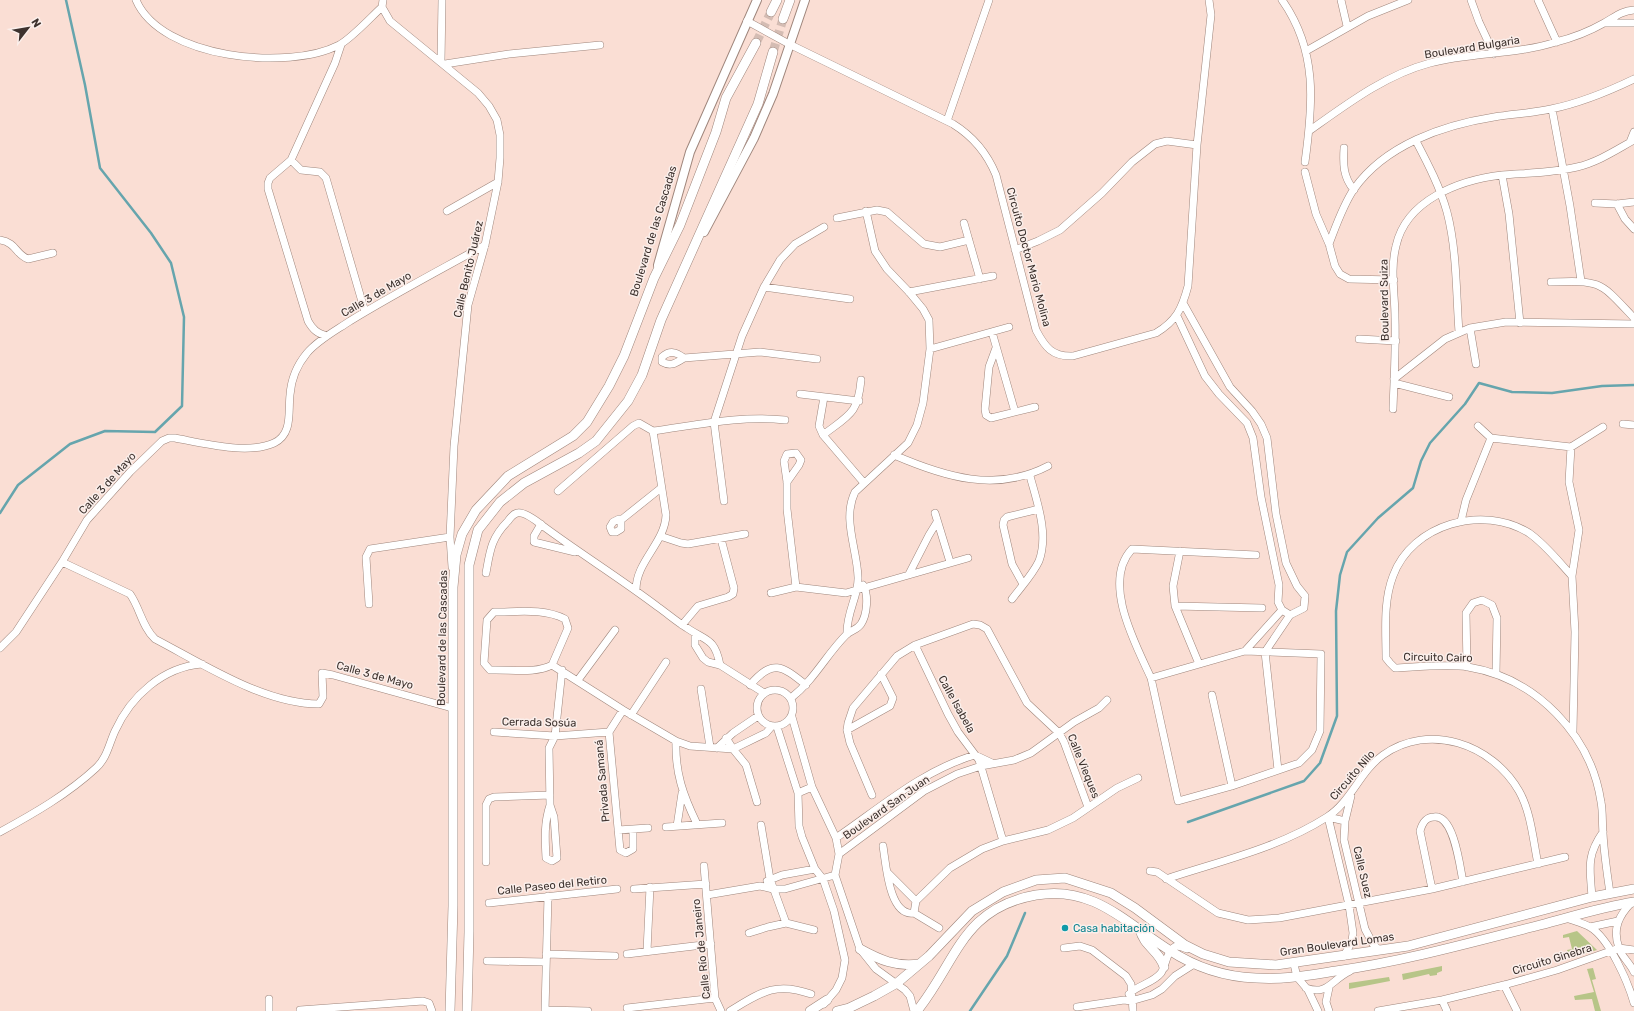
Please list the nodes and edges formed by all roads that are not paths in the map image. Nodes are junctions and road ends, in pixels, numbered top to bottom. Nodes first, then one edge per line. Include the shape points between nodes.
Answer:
1 (136, 0) edge
2 (442, 0) edge
3 (757, 0) edge
4 (776, 0) edge
5 (790, 0) edge
6 (805, 0) edge
7 (989, 0) edge
8 (1209, 0) edge
9 (1282, 0) edge
10 (1341, 0) edge
11 (1406, 0) edge
12 (1471, 0) edge
13 (1538, 0) edge
14 (382, 3) edge
15 (1634, 10) edge
16 (771, 12) tunnel mouth
17 (783, 19) tunnel mouth
18 (747, 21) junction
19 (1605, 23) junction
20 (1634, 23) edge
21 (1347, 26) junction
22 (1557, 42) junction
23 (756, 43) tunnel mouth
24 (789, 44) junction
25 (341, 45) junction
26 (600, 45) dead end
27 (1306, 51) junction
28 (773, 52) tunnel mouth
29 (1494, 54) junction
30 (443, 63) junction
31 (1634, 79) edge
32 (1552, 109) junction
33 (947, 121) junction
34 (1309, 131) junction
35 (1634, 132) edge
36 (1416, 141) junction
37 (1632, 141) edge
38 (1196, 144) junction
39 (1344, 148) dead end
40 (291, 160) junction
41 (1305, 162) dead end
42 (1563, 170) junction
43 (1306, 172) dead end
44 (1502, 175) junction
45 (498, 182) junction
46 (1354, 190) junction
47 (1440, 194) junction
48 (1595, 202) dead end
49 (1634, 202) edge
50 (1616, 204) junction
51 (447, 211) dead end
52 (866, 211) junction
53 (837, 218) dead end
54 (964, 223) dead end
55 (824, 227) dead end
56 (1634, 230) edge
57 (0, 240) edge
58 (969, 240) junction
59 (1329, 244) junction
60 (485, 246) junction
61 (1015, 250) junction
62 (53, 253) dead end
63 (691, 258) junction
64 (993, 276) dead end
65 (654, 278) junction
66 (980, 279) junction
67 (1394, 280) junction
68 (1581, 281) junction
69 (1551, 282) dead end
70 (764, 287) junction
71 (909, 292) junction
72 (850, 299) dead end
73 (1184, 302) junction
74 (365, 312) junction
75 (1177, 316) junction
76 (1634, 318) edge
77 (1520, 323) junction
78 (1634, 324) edge
79 (1009, 326) dead end
80 (1470, 328) junction
81 (992, 332) junction
82 (1459, 332) junction
83 (327, 336) junction
84 (1200, 336) junction
85 (1359, 338) dead end
86 (1188, 340) junction
87 (1396, 341) junction
88 (996, 348) junction
89 (930, 349) junction
90 (737, 354) junction
91 (684, 358) dead end
92 (817, 359) dead end
93 (1476, 364) dead end
94 (861, 380) dead end
95 (1394, 381) junction
96 (800, 394) dead end
97 (824, 397) junction
98 (1449, 397) dead end
99 (859, 401) junction
100 (1036, 407) dead end
101 (1393, 409) dead end
102 (1016, 412) junction
103 (785, 420) dead end
104 (714, 422) junction
105 (1623, 424) dead end
106 (1634, 425) edge
107 (1478, 426) dead end
108 (1603, 427) dead end
109 (653, 431) junction
110 (823, 435) junction
111 (1491, 438) junction
112 (1570, 447) junction
113 (894, 455) junction
114 (1048, 466) dead end
115 (1030, 476) junction
116 (787, 482) dead end
117 (864, 482) junction
118 (661, 488) junction
119 (558, 491) dead end
120 (1274, 496) junction
121 (1261, 497) junction
122 (724, 501) dead end
123 (1039, 509) junction
124 (935, 513) dead end
125 (621, 520) dead end
126 (1461, 521) junction
127 (937, 522) junction
128 (541, 524) junction
129 (746, 534) dead end
130 (660, 536) junction
131 (450, 537) junction
132 (721, 539) junction
133 (1180, 551) junction
134 (579, 553) junction
135 (1256, 554) dead end
136 (968, 558) dead end
137 (62, 562) junction
138 (950, 562) junction
139 (486, 573) dead end
140 (909, 574) junction
141 (1572, 576) junction
142 (859, 578) junction
143 (1023, 584) junction
144 (452, 587) junction
145 (796, 587) junction
146 (865, 588) junction
147 (636, 590) junction
148 (856, 591) junction
149 (771, 593) dead end
150 (1012, 599) dead end
151 (369, 604) dead end
152 (1175, 606) junction
153 (1262, 608) dead end
154 (1282, 610) junction
155 (1290, 615) junction
156 (682, 625) junction
157 (615, 630) dead end
158 (695, 634) junction
159 (847, 634) junction
160 (915, 645) junction
161 (0, 648) edge
162 (1245, 651) junction
163 (1265, 652) junction
164 (666, 662) dead end
165 (202, 664) junction
166 (1199, 664) junction
167 (552, 665) junction
168 (720, 665) junction
169 (1467, 667) junction
170 (562, 670) junction
171 (881, 674) junction
172 (1496, 674) junction
173 (1152, 678) junction
174 (578, 680) junction
175 (806, 685) junction
176 (750, 686) junction
177 (701, 690) dead end
178 (764, 693) junction
179 (1212, 695) dead end
180 (791, 698) junction
181 (1107, 700) dead end
182 (452, 708) junction
183 (623, 710) junction
184 (632, 715) junction
185 (758, 716) junction
186 (792, 717) junction
187 (775, 726) junction
188 (847, 730) junction
189 (1573, 731) junction
190 (494, 732) dead end
191 (609, 732) junction
192 (1059, 733) junction
193 (555, 736) junction
194 (726, 738) junction
195 (676, 741) junction
196 (713, 747) junction
197 (732, 749) junction
198 (975, 755) junction
199 (992, 763) junction
200 (981, 766) junction
201 (1278, 770) junction
202 (1138, 778) dead end
203 (1232, 786) junction
204 (812, 787) junction
205 (682, 792) junction
206 (798, 793) junction
207 (872, 794) dead end
208 (1351, 794) junction
209 (550, 795) junction
210 (757, 802) dead end
211 (550, 805) junction
212 (1088, 807) junction
213 (874, 812) junction
214 (1328, 817) junction
215 (1345, 821) junction
216 (722, 823) dead end
217 (697, 824) junction
218 (761, 825) dead end
219 (880, 825) junction
220 (677, 826) junction
221 (666, 827) dead end
222 (648, 828) dead end
223 (633, 829) junction
224 (618, 830) junction
225 (0, 832) edge
226 (1603, 832) junction
227 (836, 838) junction
228 (1003, 841) junction
229 (883, 846) dead end
230 (839, 854) junction
231 (1565, 857) dead end
232 (486, 862) dead end
233 (1538, 864) junction
234 (704, 866) dead end
235 (816, 869) junction
236 (1150, 871) dead end
237 (888, 873) junction
238 (836, 875) junction
239 (770, 879) junction
240 (823, 879) junction
241 (1166, 879) junction
242 (1463, 882) junction
243 (706, 884) junction
244 (760, 886) junction
245 (650, 887) junction
246 (618, 889) dead end
247 (634, 889) dead end
248 (773, 889) junction
249 (1432, 889) junction
250 (1634, 889) edge
251 (1610, 893) junction
252 (707, 894) junction
253 (548, 896) junction
254 (1592, 897) junction
255 (916, 901) junction
256 (1633, 902) edge
257 (489, 903) dead end
258 (1359, 903) junction
259 (1350, 905) junction
260 (1544, 910) junction
261 (914, 913) junction
262 (1567, 918) junction
263 (1618, 921) junction
264 (786, 923) junction
265 (1546, 924) junction
266 (1590, 927) junction
267 (939, 928) dead end
268 (814, 930) dead end
269 (1140, 930) junction
270 (749, 933) dead end
271 (711, 944) junction
272 (1064, 948) dead end
273 (1619, 948) junction
274 (860, 949) junction
275 (1379, 950) junction
276 (1634, 950) edge
277 (647, 951) junction
278 (1170, 951) junction
279 (1198, 952) junction
280 (1611, 952) junction
281 (546, 954) junction
282 (627, 954) dead end
283 (615, 956) dead end
284 (1344, 956) junction
285 (487, 961) dead end
286 (546, 962) junction
287 (920, 964) junction
288 (1194, 964) junction
289 (1294, 964) junction
290 (1164, 967) junction
291 (1356, 968) junction
292 (1634, 972) edge
293 (452, 973) junction
294 (468, 976) junction
295 (1175, 976) junction
296 (1297, 977) junction
297 (897, 983) junction
298 (1504, 985) junction
299 (1306, 988) junction
300 (1329, 988) junction
301 (1132, 992) junction
302 (811, 994) dead end
303 (715, 998) junction
304 (269, 999) dead end
305 (827, 1000) junction
306 (1127, 1000) junction
307 (1442, 1000) junction
308 (1634, 1003) edge
309 (1077, 1007) dead end
310 (627, 1008) dead end
311 (1399, 1009) edge
312 (300, 1010) edge
313 (322, 1010) edge
314 (545, 1010) edge
315 (269, 1011) edge
316 (432, 1011) edge
317 (450, 1011) edge
318 (466, 1011) edge
319 (588, 1011) edge
320 (721, 1011) edge
321 (730, 1011) edge
322 (810, 1011) edge
323 (818, 1011) edge
324 (837, 1011) edge
325 (914, 1011) edge
326 (917, 1011) edge
327 (1133, 1011) edge
328 (1318, 1011) edge
329 (1329, 1011) edge
330 (1378, 1011) edge
331 (1447, 1011) edge
332 (1517, 1011) edge

1 - 25 street, Calle Benito Juárez via 150,20 170,35 191,46 217,53 274,58 319,54
2 - 30 street
3 - 18 street, Boulevard de las Cascadas
4 - 16 main road
5 - 17 main road
6 - 24 street
7 - 33 street
8 - 38 street, Circuito Doctor Mario Molina via 1211,15
9 - 27 street via 1298,29
10 - 21 street
11 - 21 street
12 - 29 street
13 - 22 street
14 - 25 street, Calle Benito Juárez
14 - 30 street, Calle Benito Juárez via 390,21
15 - 19 street, Boulevard Bulgaria via 1618,14
18 - 24 street, Circuito Doctor Mario Molina
18 - 65 street, Boulevard de las Cascadas via 690,152
19 - 20 street, Boulevard Bulgaria
19 - 22 street, Boulevard Bulgaria
21 - 27 street
22 - 29 street, Boulevard Bulgaria
23 - 65 main road via 726,98 716,132 680,225
24 - 33 street, Circuito Doctor Mario Molina
24 - 63 street via 773,94 751,143
25 - 40 street
26 - 30 street
27 - 34 street via 1311,88
28 - 63 main road via 758,104 717,192
29 - 34 street, Boulevard Bulgaria via 1430,63 1392,77
30 - 45 street, Calle Benito Juárez via 478,93 497,120 500,135
31 - 32 street via 1595,96
32 - 36 street via 1466,122
32 - 42 street
33 - 61 street, Circuito Doctor Mario Molina via 969,135 988,157 996,175
34 - 41 street
35 - 37 street, Boulevard Suiza
36 - 46 street via 1384,159
36 - 47 street
37 - 42 street, Boulevard Suiza via 1589,163
38 - 61 street via 1167,141 1155,144 1132,162 1060,230
38 - 73 street, Circuito Doctor Mario Molina via 1188,286
39 - 46 street via 1344,174
40 - 74 street via 301,170 320,172 326,178
40 - 83 street via 270,178 268,190 308,320 312,329
42 - 44 street, Boulevard Suiza
42 - 68 street
43 - 59 street via 1316,214
44 - 47 street, Boulevard Suiza via 1482,178
44 - 77 street via 1509,214
45 - 51 street
45 - 60 street, Calle Benito Juárez
46 - 59 street
47 - 67 street, Boulevard Suiza via 1426,201 1414,212 1400,232 1393,262
47 - 82 street via 1452,238
48 - 50 street
49 - 50 street
50 - 56 street
52 - 53 street
52 - 58 street via 887,212 924,244 940,247
52 - 71 street via 875,251 887,269
54 - 58 street
55 - 70 street via 795,244 780,260
57 - 62 street via 10,242 28,259
58 - 66 street
59 - 67 street via 1334,266 1340,274 1350,279
60 - 74 street, Calle 3 de Mayo
60 - 131 street, Calle Benito Juárez via 468,305 454,446
61 - 75 street, Circuito Doctor Mario Molina via 1036,330 1048,348 1063,357 1146,337 1168,326
63 - 294 main road via 661,320 642,374 628,401 610,426 596,441 579,453 511,491 487,516 478,530 473,546 469,565
64 - 66 street
65 - 144 main road, Boulevard de las Cascadas via 624,356 597,408 573,436 508,476 476,510 462,534 456,554
66 - 71 street
67 - 87 street, Boulevard Suiza
68 - 69 street
68 - 76 street via 1602,286
70 - 72 street
70 - 90 street via 742,336
71 - 89 street via 929,320
73 - 75 street, Circuito Doctor Mario Molina
73 - 84 street
74 - 83 street, Calle 3 de Mayo
75 - 86 street
77 - 78 street
77 - 80 street via 1506,322
79 - 81 street
80 - 82 street
80 - 93 street
81 - 88 street
81 - 89 street
82 - 95 street via 1436,345
83 - 137 street, Calle 3 de Mayo via 307,352 298,365 290,395 290,417 283,436 274,443 259,447 231,447 169,438 162,440 88,520
84 - 86 street
84 - 120 street via 1230,387 1261,424 1267,438
85 - 87 street
86 - 121 street via 1205,376 1247,423 1253,438
87 - 95 street, Boulevard Suiza
88 - 102 street
88 - 102 street via 989,366 986,415 991,418
89 - 113 street via 923,403 917,425 908,442
90 - 91 street
90 - 92 street via 760,352
90 - 104 street
94 - 99 street
95 - 98 street
95 - 101 street, Boulevard Suiza
96 - 97 street
97 - 99 street
97 - 110 street via 819,426
99 - 110 street via 849,415
100 - 102 street
103 - 104 street via 762,418
104 - 109 street
104 - 122 street
105 - 106 street
107 - 111 street
108 - 112 street
109 - 118 street
109 - 119 street via 640,424 633,426
110 - 117 street
111 - 112 street
111 - 126 street via 1466,500
112 - 141 street via 1569,482 1579,530
113 - 115 street via 940,474 962,479
113 - 117 street
114 - 115 street
115 - 123 street
116 - 145 street via 787,509
117 - 142 street via 850,502 848,515
118 - 125 street
118 - 130 street via 666,520
120 - 121 street
120 - 155 street via 1286,563 1305,596 1304,608
121 - 154 street via 1279,585 1278,602
123 - 143 street via 1042,548 1038,562
123 - 143 street via 1004,520 1012,564
124 - 127 street
126 - 141 street, Circuito Cairo via 1481,519 1500,522 1529,533
126 - 169 street, Circuito Cairo via 1424,537 1412,547 1393,575 1386,614 1386,658 1395,668
127 - 138 street
127 - 140 street
128 - 134 street
128 - 134 street via 534,536 534,542
128 - 139 street via 522,513 513,515 493,539
129 - 132 street
130 - 132 street via 681,543
130 - 147 street via 640,569
131 - 144 street, Calle Benito Juárez
131 - 151 street via 370,549 366,557
132 - 156 street via 734,588 733,594 698,606
133 - 135 street
133 - 152 street via 1173,586
133 - 173 street via 1132,549 1126,556 1120,576 1122,603 1128,627
134 - 147 street
136 - 138 street
137 - 161 street via 16,632
137 - 165 street, Calle 3 de Mayo via 130,594 149,634
138 - 140 street
140 - 146 street
141 - 189 street, Circuito Cairo via 1575,632
142 - 146 street
142 - 148 street
143 - 150 street
144 - 182 main road, Boulevard de las Cascadas
145 - 148 street via 846,593
145 - 149 street
146 - 148 street
146 - 159 street via 864,617 856,629
147 - 156 street
148 - 159 street via 846,626
152 - 153 street
152 - 166 street
154 - 155 street
154 - 162 street
155 - 163 street
156 - 158 street
157 - 174 street
158 - 168 street via 706,638 712,644
158 - 168 street via 695,645 703,658 714,665
159 - 175 street
160 - 171 street via 896,656
160 - 192 street via 973,624 980,625 986,629 1027,703
160 - 198 street, Calle Isabela via 948,714
162 - 163 street
162 - 166 street
163 - 201 street
163 - 201 street via 1321,654 1320,731 1312,750 1299,763
164 - 184 street
165 - 182 street, Calle 3 de Mayo via 251,689 308,704 319,704 322,701 322,673
165 - 225 street via 180,667 136,698 124,712 106,757 97,768
166 - 173 street
167 - 167 street via 568,628 565,619 544,612 494,612 490,615 487,620 484,663 486,667 490,670 536,669
167 - 170 street
168 - 176 street
169 - 172 street, Circuito Cairo
169 - 172 street via 1466,613 1473,603 1482,600 1492,605 1497,618
170 - 174 street
170 - 193 street
171 - 188 street via 853,708
171 - 188 street via 893,703
172 - 189 street, Circuito Cairo via 1538,696
173 - 203 street via 1178,801
174 - 183 street
175 - 176 street via 792,674 769,668
175 - 180 street
176 - 178 street
177 - 196 street
178 - 180 street via 774,689 783,691
178 - 185 street via 756,707
179 - 203 street
180 - 186 street via 794,707
181 - 192 street, Boulevard San Juan
182 - 293 main road, Boulevard de las Cascadas
183 - 184 street
183 - 191 street, Privada Samaná
184 - 195 street
185 - 187 street via 766,724
185 - 194 street
186 - 187 street via 788,722
186 - 204 street
187 - 197 street via 766,734
187 - 206 street
188 - 207 street
189 - 226 street, Circuito Cairo via 1597,782 1602,803
190 - 193 street, Cerrada Sosúa
191 - 193 street, Cerrada Sosúa
191 - 224 street, Privada Samaná
192 - 199 street, Boulevard San Juan via 1031,754 1014,760
192 - 212 street, Calle Vieques
193 - 209 street via 549,748
194 - 196 street
194 - 197 street
195 - 196 street via 690,746
195 - 205 street via 676,762
196 - 197 street
197 - 210 street via 746,765
198 - 199 street
198 - 200 street, Calle Isabela
198 - 213 street, Boulevard San Juan via 962,759 906,788
199 - 200 street, Boulevard San Juan
200 - 219 street, Boulevard San Juan via 957,774 924,791
200 - 228 street, Calle Isabela
201 - 203 street
202 - 212 street
204 - 206 street
204 - 227 street
205 - 217 street
205 - 220 street
206 - 235 street via 799,826
208 - 214 street, Circuito Nilo
208 - 215 street, Calle Suez
208 - 233 street, Circuito Nilo via 1377,760 1394,748 1424,740 1441,739 1473,748 1499,766 1511,778 1519,792 1526,809
209 - 211 street
209 - 232 street via 489,799 486,805
211 - 211 street via 545,830 546,858 552,862 557,858 554,818
212 - 228 street via 1073,818 1048,830
213 - 219 street
213 - 227 street, Boulevard San Juan
214 - 215 street
214 - 241 street, Circuito Nilo via 1278,842
214 - 259 street, Calle Suez
215 - 258 street, Calle Suez via 1344,840
216 - 217 street
217 - 220 street
218 - 239 street
219 - 230 street, Boulevard San Juan
220 - 221 street
222 - 223 street
223 - 224 street
223 - 224 street, Privada Samaná via 633,849 626,854 620,850
226 - 251 street, Circuito Cairo
226 - 254 street via 1592,851
227 - 230 street
228 - 255 street via 982,849 950,868
229 - 237 street
230 - 238 street
231 - 233 street
233 - 242 street
234 - 243 street, Calle Río de Janeiro
235 - 239 street
235 - 240 street
236 - 241 street via 1157,872
237 - 255 street
237 - 261 street via 890,887 900,910 908,914
238 - 240 street
238 - 274 street
239 - 244 street
239 - 248 street
240 - 248 street via 785,889
240 - 305 street via 834,911 845,960 842,978
241 - 259 street via 1218,913 1248,920 1278,918
242 - 249 street
242 - 249 street via 1450,828 1441,818 1430,817 1420,831
243 - 245 street
243 - 252 street, Calle Río de Janeiro
244 - 248 street
244 - 252 street
245 - 247 street
245 - 277 street
246 - 253 street, Calle Paseo del Retiro
248 - 264 street
249 - 258 street
250 - 251 main road, Gran Boulevard Lomas
251 - 254 main road, Gran Boulevard Lomas
252 - 271 street, Calle Río de Janeiro
253 - 257 street, Calle Paseo del Retiro
253 - 281 street
254 - 260 main road, Gran Boulevard Lomas
255 - 261 street
256 - 262 main road
256 - 263 street
258 - 259 street
258 - 275 street, Calle Suez via 1365,929
259 - 284 street, Calle Suez via 1353,933
260 - 265 main road
260 - 275 main road, Gran Boulevard Lomas via 1408,946
261 - 267 street
262 - 265 main road
262 - 266 street
263 - 266 street
263 - 273 street via 1616,929
264 - 268 street
264 - 270 street
265 - 291 main road
266 - 280 street
269 - 278 main road
269 - 290 main road via 1141,937 1158,954
269 - 326 main road via 1120,915 1092,901 1054,894 1019,899 1001,906 971,928
271 - 277 street
271 - 303 street, Calle Río de Janeiro
272 - 301 street via 1080,946 1098,953 1129,979
273 - 276 street
273 - 280 street, Circuito Ginebra
273 - 292 street
274 - 287 main road via 888,963 906,966
274 - 297 street via 876,969
275 - 284 main road, Gran Boulevard Lomas
277 - 282 street
278 - 279 street via 1178,946
278 - 288 main road
278 - 290 street
279 - 287 main road, Gran Boulevard Lomas via 1110,893 1065,878 1036,880 986,902 959,923
279 - 289 main road, Gran Boulevard Lomas via 1229,962
280 - 298 street, Circuito Ginebra
280 - 308 street via 1625,978
281 - 283 street
281 - 286 street
284 - 289 main road, Gran Boulevard Lomas
285 - 286 street
286 - 314 street
287 - 297 main road, Gran Boulevard Lomas
288 - 295 street
288 - 296 main road via 1235,976 1272,979
289 - 296 street
290 - 295 street
290 - 301 street via 1157,977
291 - 296 main road
291 - 300 street via 1340,976
293 - 294 main road
293 - 317 main road, Boulevard de las Cascadas
294 - 318 main road
295 - 306 street via 1162,989 1150,996
296 - 299 street
297 - 324 main road, Gran Boulevard Lomas via 849,1008
297 - 325 street via 910,996
298 - 307 street
298 - 332 street, Circuito Ginebra
299 - 300 street
299 - 328 street
300 - 329 street via 1326,1002
301 - 306 street
302 - 321 street via 788,988 773,989
303 - 310 street
303 - 320 street, Calle Río de Janeiro
304 - 315 street
305 - 322 main road
305 - 323 street
306 - 309 street
306 - 327 street
307 - 311 street
307 - 331 street
311 - 330 street
312 - 313 street
313 - 316 street via 423,1001 429,1003
314 - 319 street

